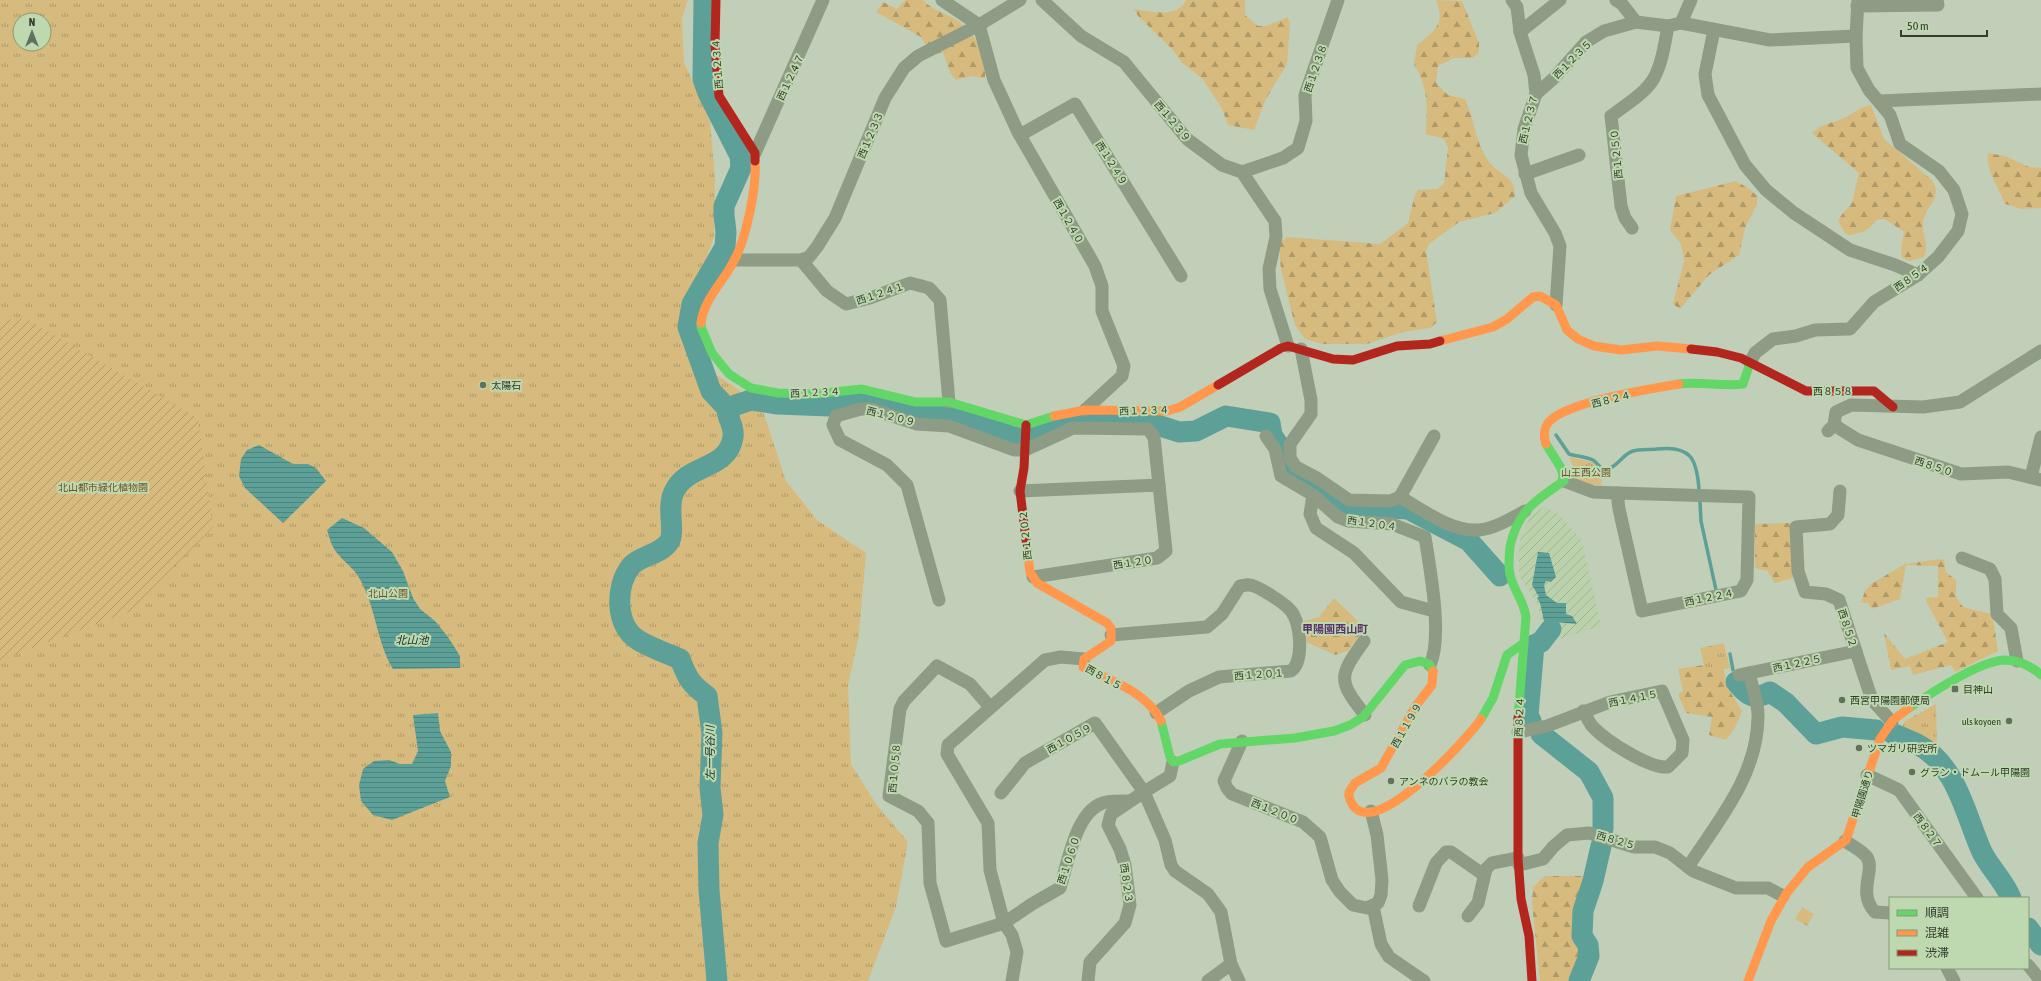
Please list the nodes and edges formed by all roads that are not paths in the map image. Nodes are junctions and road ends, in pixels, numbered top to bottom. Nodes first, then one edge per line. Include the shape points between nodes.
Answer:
1 (716, 0) edge
2 (823, 0) edge
3 (942, 0) edge
4 (1020, 0) edge
5 (1042, 0) edge
6 (1338, 0) edge
7 (1512, 0) edge
8 (1560, 0) edge
9 (1616, 0) edge
10 (1691, 0) edge
11 (1937, 0) edge
12 (1857, 3) edge
13 (1636, 22) junction
14 (979, 25) junction
15 (1674, 25) junction
16 (1714, 30) junction
17 (1520, 32) junction
18 (1856, 36) junction
19 (1536, 94) junction
20 (2041, 94) edge
21 (1879, 102) junction
22 (1020, 135) junction
23 (755, 153) junction
24 (1579, 155) dead end
25 (1242, 172) junction
26 (1525, 174) junction
27 (1632, 228) dead end
28 (736, 260) junction
29 (802, 260) junction
30 (1918, 275) junction
31 (1181, 276) dead end
32 (1556, 305) junction
33 (1288, 346) junction
34 (1301, 349) junction
35 (2041, 351) edge
36 (1750, 363) junction
37 (949, 402) junction
38 (1893, 407) junction
39 (1086, 410) junction
40 (1026, 430) junction
41 (1266, 436) dead end
42 (1434, 436) dead end
43 (2041, 437) edge
44 (1026, 447) junction
45 (2036, 478) edge
46 (1564, 481) junction
47 (1159, 485) junction
48 (1020, 490) junction
49 (1840, 491) dead end
50 (1617, 493) junction
51 (1312, 495) junction
52 (1400, 497) junction
53 (1525, 511) junction
54 (1962, 558) dead end
55 (1033, 577) junction
56 (939, 600) dead end
57 (1434, 611) junction
58 (1111, 635) junction
59 (1364, 640) dead end
60 (1524, 643) junction
61 (1856, 651) junction
62 (1084, 659) junction
63 (2017, 661) junction
64 (1430, 665) junction
65 (2041, 675) edge
66 (990, 707) junction
67 (1583, 711) junction
68 (1156, 713) junction
69 (1365, 715) junction
70 (1892, 722) junction
71 (1518, 732) junction
72 (1242, 741) junction
73 (1173, 762) junction
74 (1867, 775) junction
75 (1144, 792) junction
76 (1001, 793) dead end
77 (1128, 801) junction
78 (1371, 812) junction
79 (1845, 841) junction
80 (1519, 862) junction
81 (1688, 866) junction
82 (1484, 875) junction
83 (1783, 896) junction
84 (1977, 897) edge
85 (1372, 906) junction
86 (1419, 906) dead end
87 (1889, 913) edge
88 (1468, 916) dead end
89 (1004, 923) junction
90 (1232, 964) junction
91 (2029, 966) edge
92 (1948, 969) edge
93 (1012, 981) edge
94 (1088, 981) edge
95 (1208, 981) edge
96 (1239, 981) edge
97 (1424, 981) edge
98 (1532, 981) edge
99 (1748, 981) edge
100 (1954, 981) edge
101 (2041, 981) edge

1 - 23 street, 西１２３４ via 715,45 720,96
2 - 23 street, 西１２４７
3 - 14 street
4 - 14 street, 西１２３３
5 - 25 street, 西１２３９ via 1081,36 1124,62 1187,139 1222,165
6 - 25 street, 西１２３８ via 1305,95 1306,121 1298,148 1283,158
7 - 17 street, 西１２３７ via 1517,8
8 - 17 street
9 - 13 street
10 - 15 street
11 - 12 street via 1938,5
12 - 18 street, 西８５４
13 - 15 street, 西１２３５
13 - 19 street, 西１２３５ via 1604,31 1586,42
14 - 22 street, 西１２４０ via 994,80
14 - 29 street, 西１２３３ via 918,56 904,68 885,98 835,218 818,248
15 - 16 street, 西１２３５
15 - 27 street, 西１２５０ via 1654,78 1633,100 1611,116 1621,206
16 - 18 street, 西１２３５ via 1770,40
16 - 30 street via 1705,74 1708,95 1745,165 1766,190 1794,213 1850,250
17 - 19 street, 西１２３７ via 1534,75
18 - 21 street, 西８５４ via 1857,68
19 - 26 street, 西１２３７ via 1521,142
20 - 21 street
21 - 30 street, 西８５４ via 1890,114 1900,144 1939,171 1954,190 1962,214 1958,231 1938,257
22 - 31 street, 西１２４９ via 1075,104
22 - 39 street, 西１２４０ via 1095,266 1102,286 1102,311 1124,366 1122,376
23 - 28 street, 西１２３４ via 756,171 750,213
24 - 26 street
25 - 33 street via 1275,221 1276,236 1268,269 1270,290
26 - 32 street, 西１２３７ via 1531,193 1560,246
28 - 29 street
28 - 37 street, 西１２３４ via 703,310 701,327 712,353 729,374 751,388 778,393 814,394 862,389 916,402
29 - 37 street, 西１２４１ via 827,291 846,304 910,283 929,288 940,300
30 - 36 street, 西８５４ via 1874,302 1850,329 1814,330 1796,336 1773,339 1754,353
32 - 34 street via 1546,298 1533,297 1493,327 1430,344 1397,346 1353,360 1333,360
32 - 36 street via 1567,330 1578,339 1594,346 1621,350 1657,346 1717,352
33 - 34 street
33 - 39 street, 西１２３４ via 1280,348 1180,407 1167,410
34 - 52 street via 1311,400 1311,414 1290,444 1290,458 1296,468 1317,478 1349,500 1390,501
35 - 38 street via 1960,402 1923,407
36 - 38 street, 西８５８ via 1806,391 1874,391
36 - 46 street, 西８２４ via 1743,384 1734,386 1693,382 1667,385 1573,408 1551,419 1544,431 1544,444 1562,469
37 - 40 street, 西１２３４
38 - 45 street, 西８５０ via 1851,405 1836,412 1831,428 1858,440 1961,474 2008,472
39 - 40 street, 西１２３４ via 1059,414
40 - 44 street, 西１２０２
41 - 51 street via 1275,448 1282,476
42 - 52 street
43 - 45 street
44 - 47 street, 西１２０ via 1073,428 1148,429 1154,437
44 - 48 street, 西１２０２
44 - 56 street, 西１２０９ via 1014,450 949,426 917,424 871,409 836,416 832,426 840,440 887,465 907,485
46 - 50 street, 西１２２４ via 1593,492
46 - 53 street, 西８２４
47 - 48 street
47 - 55 street, 西１２０ via 1166,551 1157,558
48 - 55 street, 西１２０２ via 1028,564
49 - 61 street, 西８５２ via 1838,515 1830,524 1796,527 1798,571 1805,592 1826,594 1839,600
50 - 50 street, 西１２２４ via 1749,497 1747,580 1741,591 1642,611 1618,509
51 - 57 street via 1310,514 1316,528 1354,553 1401,602
51 - 57 street, 西１２０４ via 1338,517 1348,521 1392,524 1425,537
52 - 53 street via 1447,523 1467,529 1480,530
53 - 60 street, 西８２４ via 1517,524 1509,554 1511,576 1524,604
54 - 63 street via 1990,569 1995,579 1997,614 2011,628
55 - 58 street via 1043,588 1102,618 1110,628
57 - 64 street, 西１２０４ via 1436,649
58 - 62 street via 1107,645
58 - 68 street, 西１２０１ via 1207,627 1222,614 1240,586 1250,584 1291,611 1298,625 1299,657 1294,669 1219,677 1189,691
59 - 69 street via 1346,666 1344,674 1346,687
60 - 71 street, 西８２４
60 - 78 street via 1507,655 1494,698 1466,741 1407,795
61 - 70 street, 西８５２ via 1872,700
61 - 81 street, 西１２２５ via 1744,674 1759,716 1748,769 1736,794
62 - 66 street, 西８１５ via 1061,657 1045,660
62 - 68 street, 西８１５ via 1083,667 1142,698
63 - 65 street, 甲陽園通り via 2036,669
63 - 70 street, 甲陽園通り via 1995,661 1948,683 1898,715
64 - 69 street via 1422,660 1409,661 1405,664
64 - 78 street, 西１１９９ via 1434,673 1432,685 1416,706 1386,761 1377,772 1353,784 1349,792 1354,807 1362,812
66 - 89 street, 西８１５ via 948,745 947,754 988,823 990,870
66 - 89 street, 西１０５８ via 970,684 937,666 904,701 900,709 889,796 918,810 928,823 930,883 946,941
67 - 67 street, 西１４１５ via 1610,702 1662,691 1683,740 1682,753 1668,767 1660,768 1630,754 1594,728
67 - 71 street, 西１４１５ via 1547,726
68 - 73 street, 西８１５
69 - 72 street via 1342,729 1306,737
70 - 74 street, 甲陽園通り via 1881,738
71 - 80 street, 西８２４
72 - 73 street via 1211,746 1182,762
72 - 85 street, 西１２００ via 1224,781 1227,788 1232,794 1304,822 1320,837 1332,880 1343,896 1353,904 1367,908
73 - 75 street via 1170,776
74 - 79 street, 甲陽園通り
74 - 84 street, 西８２７ via 1899,790
75 - 76 street, 西１０５９ via 1094,723 1025,763
75 - 77 street, 西８２３
75 - 90 street via 1165,840 1171,865 1175,871 1208,894 1221,912
77 - 89 street, 西１０６０ via 1105,802 1088,812 1080,824 1060,888
77 - 94 street, 西８２３ via 1111,814 1108,824 1125,865 1129,916 1125,924 1090,962
78 - 85 street via 1377,835 1382,880 1381,896 1378,903
79 - 83 street via 1809,866
79 - 87 street via 1865,855 1869,862 1866,892 1868,905 1875,912
80 - 81 street, 西８２５ via 1543,859 1567,835 1589,833 1634,847 1655,847 1670,853
80 - 82 street, 西８２５ via 1492,863
80 - 98 street, 西８２４ via 1521,899 1529,936
81 - 83 street, 西８２５ via 1693,871 1736,888 1768,888
82 - 86 street via 1451,852 1446,852 1440,856
82 - 88 street via 1478,903
83 - 99 street via 1769,923
85 - 97 street via 1381,944 1389,957
89 - 93 street, 西８１５ via 1012,935 1017,952
90 - 95 street
90 - 96 street
91 - 101 street
92 - 100 street

